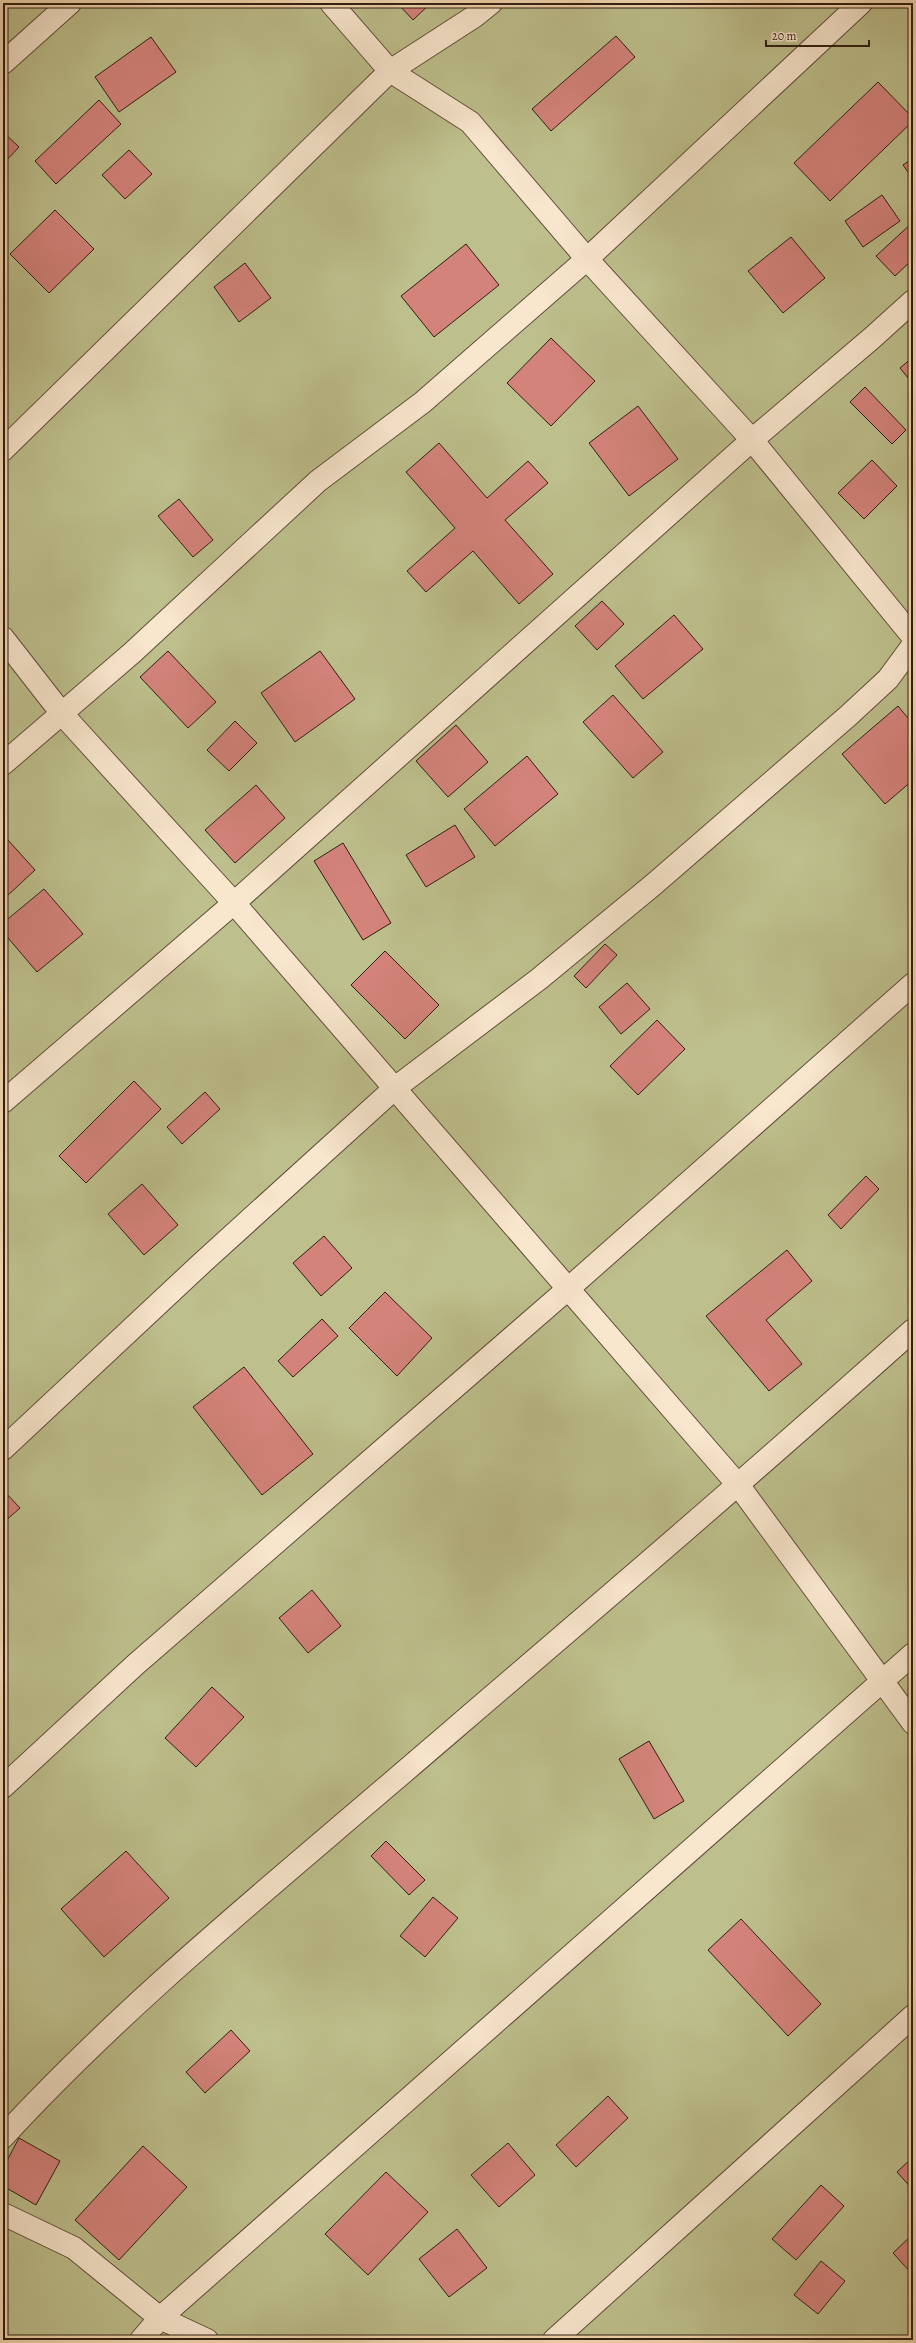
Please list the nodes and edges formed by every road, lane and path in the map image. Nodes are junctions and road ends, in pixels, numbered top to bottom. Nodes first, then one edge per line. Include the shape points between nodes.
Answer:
1 (70, 3) edge
2 (331, 3) edge
3 (491, 3) edge
4 (860, 3) edge
5 (3, 63) edge
6 (390, 71) junction
7 (587, 259) junction
8 (913, 301) edge
9 (752, 440) junction
10 (3, 450) edge
11 (913, 637) edge
12 (3, 638) edge
13 (913, 646) edge
14 (63, 714) junction
15 (3, 764) edge
16 (234, 903) junction
17 (913, 984) edge
18 (395, 1088) junction
19 (3, 1102) edge
20 (569, 1288) junction
21 (913, 1330) edge
22 (3, 1449) edge
23 (739, 1486) junction
24 (913, 1654) edge
25 (881, 1682) junction
26 (913, 1723) edge
27 (3, 1787) edge
28 (913, 2016) edge
29 (3, 2137) edge
30 (3, 2214) edge
31 (160, 2318) junction
32 (141, 2340) edge
33 (208, 2340) edge
34 (554, 2340) edge

1 - 5 street
2 - 6 street
3 - 6 street
4 - 7 street
6 - 7 street via 470,122
6 - 10 street
7 - 9 street
7 - 14 street via 423,402 318,481
8 - 9 street
9 - 11 street
9 - 16 street
12 - 14 street
13 - 18 street via 888,679 848,716 653,885 539,979
14 - 15 street
14 - 16 street
16 - 18 street
16 - 19 street
17 - 20 street
18 - 20 street
18 - 22 street via 203,1262
20 - 23 street
20 - 27 street via 135,1665
21 - 23 street
23 - 25 street
23 - 29 street via 158,1985 59,2076
24 - 25 street
25 - 26 street
25 - 31 street
28 - 34 street
30 - 31 street via 74,2248
31 - 32 street
31 - 33 street

